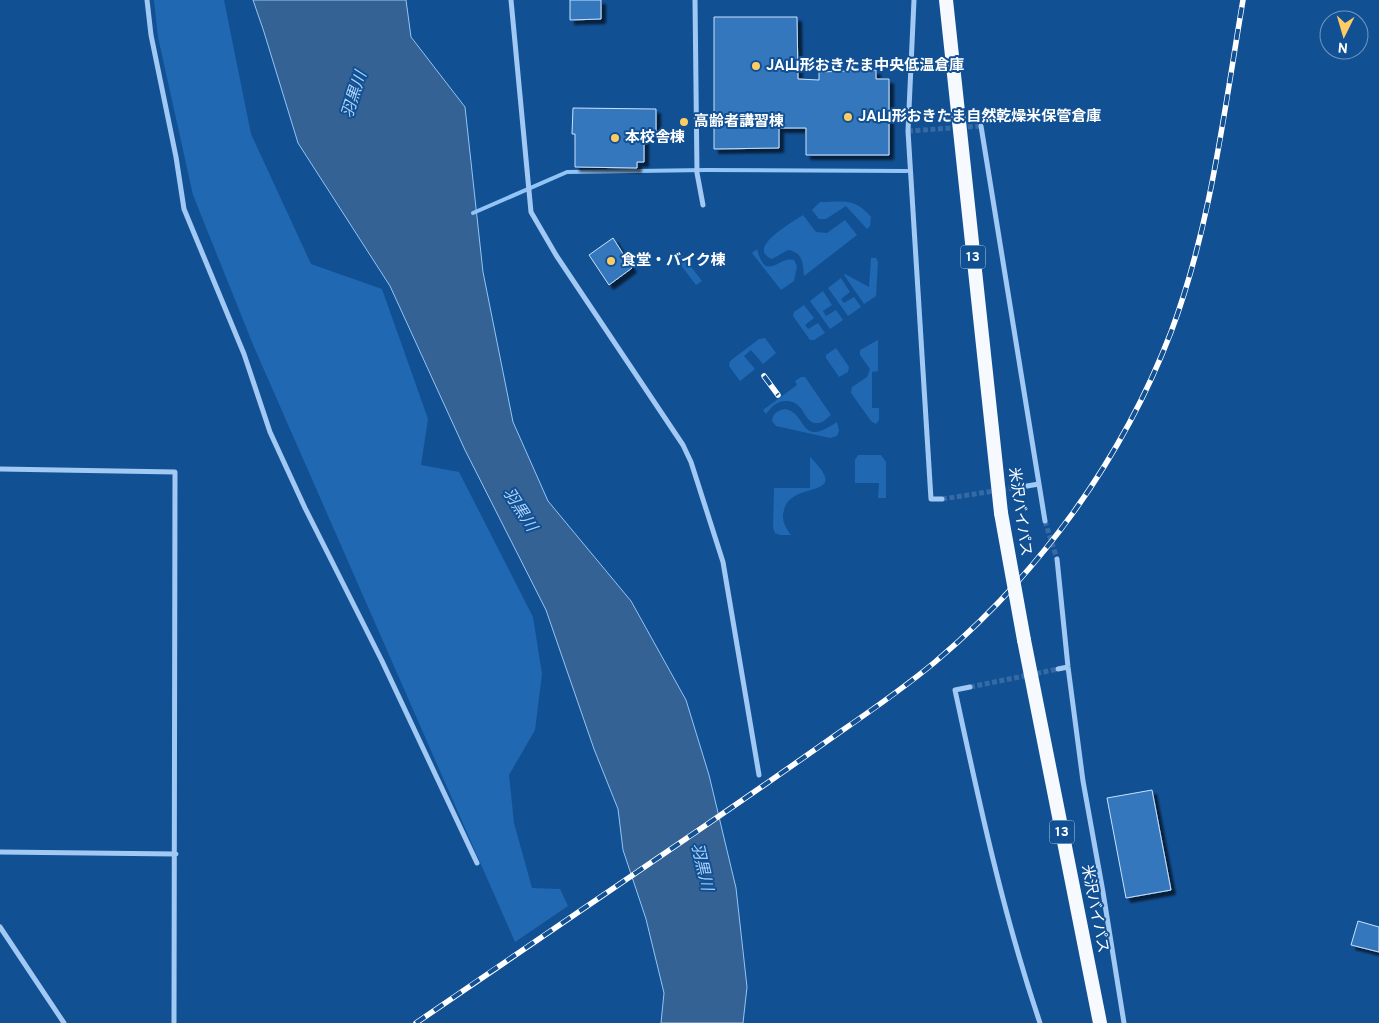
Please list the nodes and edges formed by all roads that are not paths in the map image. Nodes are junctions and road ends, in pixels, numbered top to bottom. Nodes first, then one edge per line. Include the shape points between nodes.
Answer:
1 (147, 0) edge
2 (511, 0) edge
3 (695, 0) edge
4 (914, 0) edge
5 (946, 0) edge
6 (981, 126) dead end
7 (703, 205) dead end
8 (0, 469) edge
9 (1039, 484) junction
10 (1027, 486) tunnel mouth
11 (942, 499) dead end
12 (1045, 521) tunnel mouth
13 (1057, 560) tunnel mouth
14 (1068, 667) junction
15 (1058, 669) tunnel mouth
16 (970, 686) tunnel mouth
17 (759, 775) dead end
18 (0, 852) edge
19 (176, 854) junction
20 (476, 862) dead end
21 (0, 927) edge
22 (64, 1023) edge
23 (174, 1023) edge
24 (1040, 1023) edge
25 (1100, 1023) edge
26 (1124, 1023) edge

1 - 20 street via 184,209 244,354 270,432
2 - 17 street via 531,212 556,255 683,445 690,462 723,562
3 - 7 street via 697,172
4 - 11 street via 909,141 931,499
5 - 25 highway, 米沢バイパス / 13, bridge via 1001,513
6 - 9 street
8 - 19 street via 175,472
9 - 10 street
9 - 12 street
13 - 14 street
14 - 15 street
14 - 26 street via 1083,781
16 - 24 street via 955,690 985,831 1022,971
18 - 19 street
19 - 23 street
21 - 22 street

